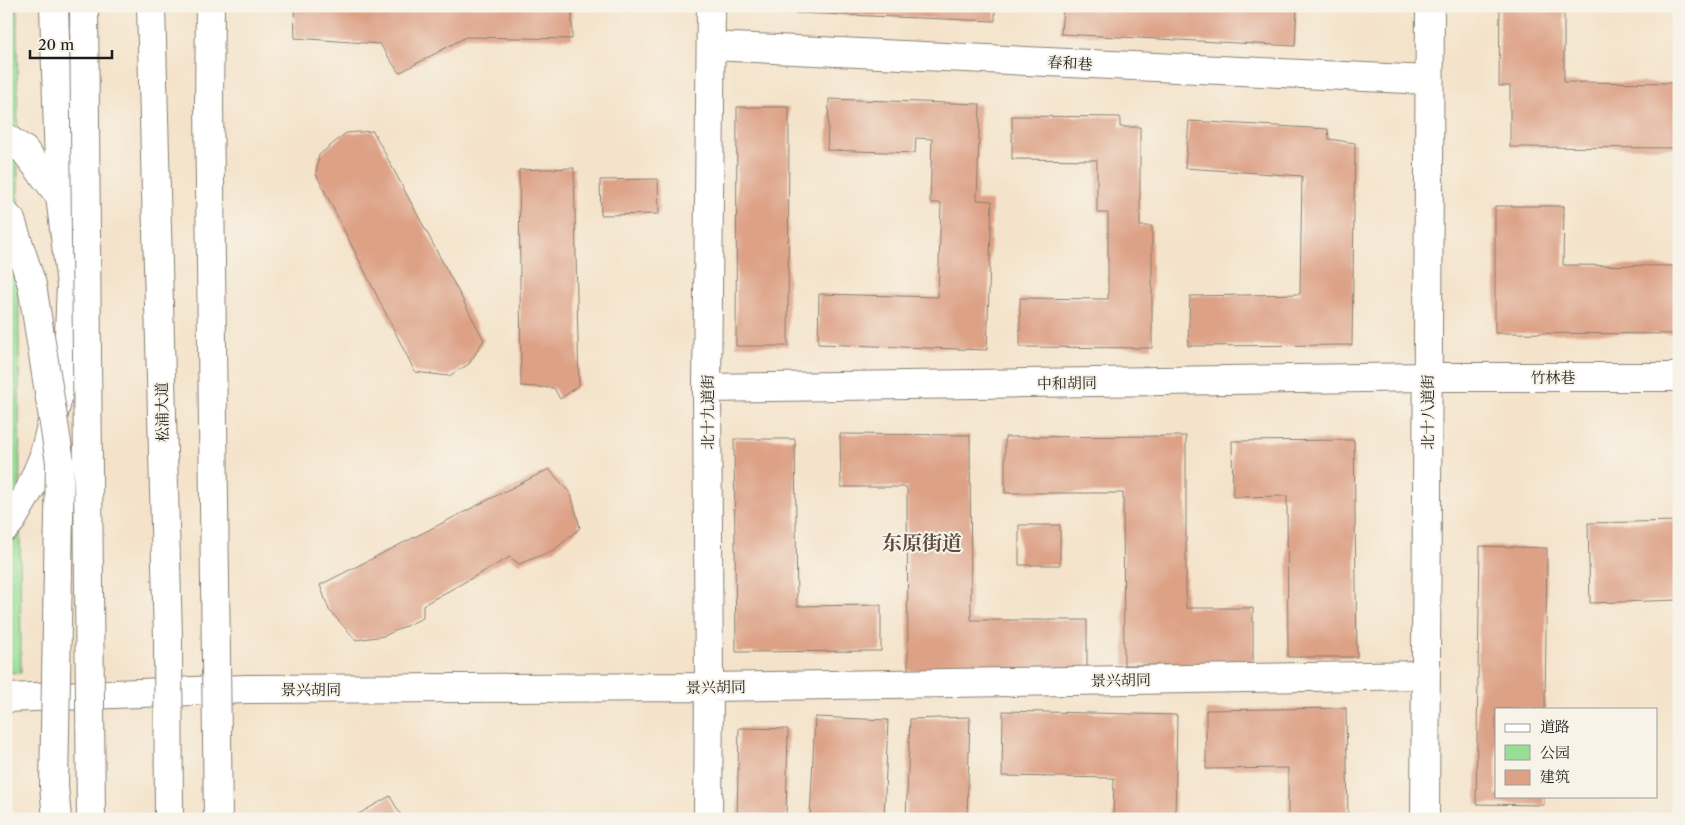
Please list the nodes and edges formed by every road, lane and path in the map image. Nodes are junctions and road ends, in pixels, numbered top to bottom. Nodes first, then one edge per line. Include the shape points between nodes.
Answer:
1 (54, 6) edge
2 (84, 6) edge
3 (151, 6) edge
4 (210, 6) edge
5 (711, 6) edge
6 (1430, 6) edge
7 (711, 46) junction
8 (1429, 80) junction
9 (6, 138) edge
10 (60, 196) junction
11 (6, 215) edge
12 (1427, 377) junction
13 (1679, 377) edge
14 (706, 388) junction
15 (6, 527) edge
16 (1425, 675) junction
17 (709, 687) junction
18 (6, 698) edge
19 (57, 819) edge
20 (91, 819) edge
21 (169, 819) edge
22 (218, 819) edge
23 (708, 819) edge
24 (1425, 819) edge

1 - 10 main road
2 - 20 main road, bridge
3 - 21 main road, 松浦大道, bridge via 168,638
4 - 22 main road, bridge
5 - 7 main road, 北十九道街
6 - 8 main road, 北十八道街
7 - 8 main road, 春和巷
7 - 14 main road, 北十九道街
8 - 12 main road, 北十八道街
9 - 10 main road via 24,150
10 - 15 main road via 70,285 68,357 43,458 30,488
11 - 19 main road, bridge via 11,220 32,285 60,462 54,786
12 - 13 main road, 竹林巷
12 - 14 main road, 中和胡同
12 - 16 main road, 北十八道街
14 - 17 main road, 北十九道街
16 - 17 main road, 景兴胡同
16 - 24 main road, 北十八道街
17 - 18 main road, 景兴胡同 via 247,689
17 - 23 main road, 北十九道街

